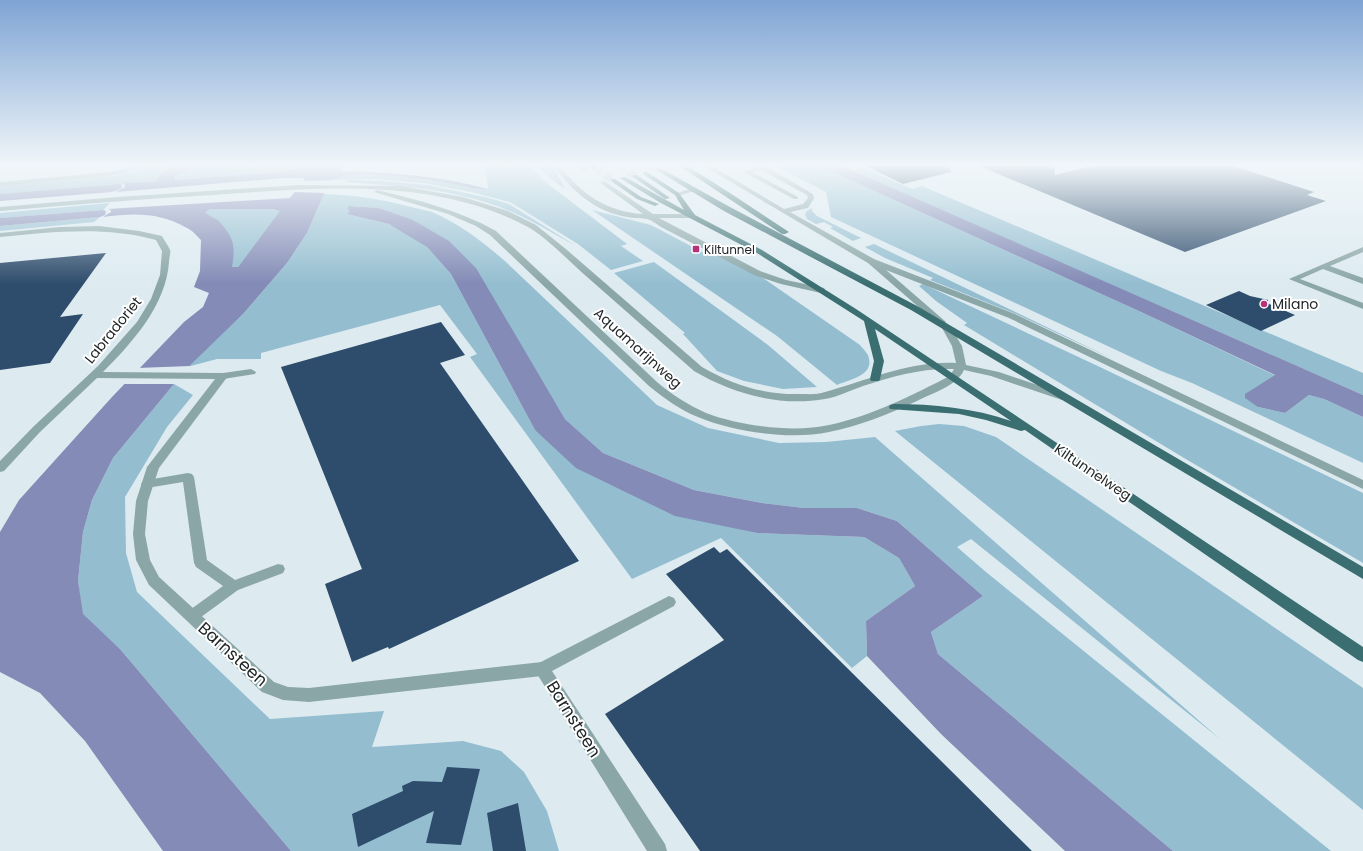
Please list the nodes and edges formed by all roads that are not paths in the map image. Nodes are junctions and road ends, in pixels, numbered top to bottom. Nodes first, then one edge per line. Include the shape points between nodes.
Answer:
1 (58, 205) edge
2 (429, 205) edge
3 (482, 205) edge
4 (599, 205) edge
5 (634, 205) edge
6 (659, 205) edge
7 (667, 205) edge
8 (676, 205) edge
9 (684, 205) edge
10 (718, 205) edge
11 (732, 205) edge
12 (744, 205) edge
13 (755, 205) edge
14 (772, 205) edge
15 (806, 205) edge
16 (0, 209) edge
17 (783, 211) junction
18 (648, 215) junction
19 (692, 216) junction
20 (0, 235) edge
21 (1363, 249) edge
22 (822, 258) junction
23 (871, 262) junction
24 (1323, 266) junction
25 (1363, 281) edge
26 (821, 290) junction
27 (1363, 306) edge
28 (868, 321) junction
29 (947, 328) junction
30 (937, 366) junction
31 (961, 366) junction
32 (251, 372) dead end
33 (95, 375) junction
34 (223, 376) junction
35 (954, 378) junction
36 (875, 379) junction
37 (1071, 400) junction
38 (894, 407) junction
39 (1039, 435) junction
40 (0, 468) edge
41 (148, 484) junction
42 (1363, 485) edge
43 (278, 569) dead end
44 (1363, 574) edge
45 (233, 586) junction
46 (669, 602) dead end
47 (192, 616) junction
48 (1363, 655) edge
49 (542, 669) junction
50 (658, 851) edge

1 - 16 street, Aquamarijnweg
2 - 38 street, Aquamarijnweg via 446,209 488,230 515,252 653,384 676,402 704,416 771,430 814,431 838,426
3 - 36 street, Aquamarijnweg via 533,226 698,369 731,387 752,394 775,397 815,397
4 - 18 street, Kiltunnelweg via 626,214
5 - 18 street, Kiltunnelweg
6 - 19 main road, Kiltunnelweg
7 - 19 main road, Kiltunnelweg
8 - 19 main road, Kiltunnelweg
9 - 19 main road, Kiltunnelweg
10 - 22 main road
11 - 22 main road
12 - 22 main road
13 - 22 main road
14 - 17 street
15 - 17 street
17 - 23 street
18 - 19 street, Kiltunnelweg
18 - 26 street, Kiltunnelweg via 757,273
19 - 26 main road, Kiltunnelweg via 752,247
20 - 33 street, Labradoriet via 90,227 138,231 159,238 166,250 161,289 145,318
21 - 24 street
22 - 29 main road
23 - 29 street
23 - 42 street via 1012,316
24 - 25 street
24 - 27 street via 1293,279
26 - 28 main road, Kiltunnelweg
28 - 30 main road, Kiltunnelweg
28 - 36 main road via 879,360
29 - 31 street via 959,352
29 - 37 main road
30 - 31 street, Aquamarijnweg
30 - 35 main road, Kiltunnelweg
30 - 36 street, Aquamarijnweg via 901,370
31 - 35 street
31 - 37 street, Aquamarijnweg
32 - 34 street
33 - 34 street
33 - 40 street, Labradoriet via 29,436
34 - 41 street, Barnsteen via 153,467
35 - 38 street, Aquamarijnweg
35 - 39 main road, Kiltunnelweg
37 - 44 main road
38 - 39 main road via 928,407 968,412 1003,421
39 - 48 main road, Kiltunnelweg
41 - 45 street via 188,477 201,563
41 - 47 street, Barnsteen via 142,500 139,534 143,560 154,582
43 - 45 street
45 - 47 street
46 - 49 street
47 - 49 street, Barnsteen via 268,687 285,694 309,695
49 - 50 street, Barnsteen

